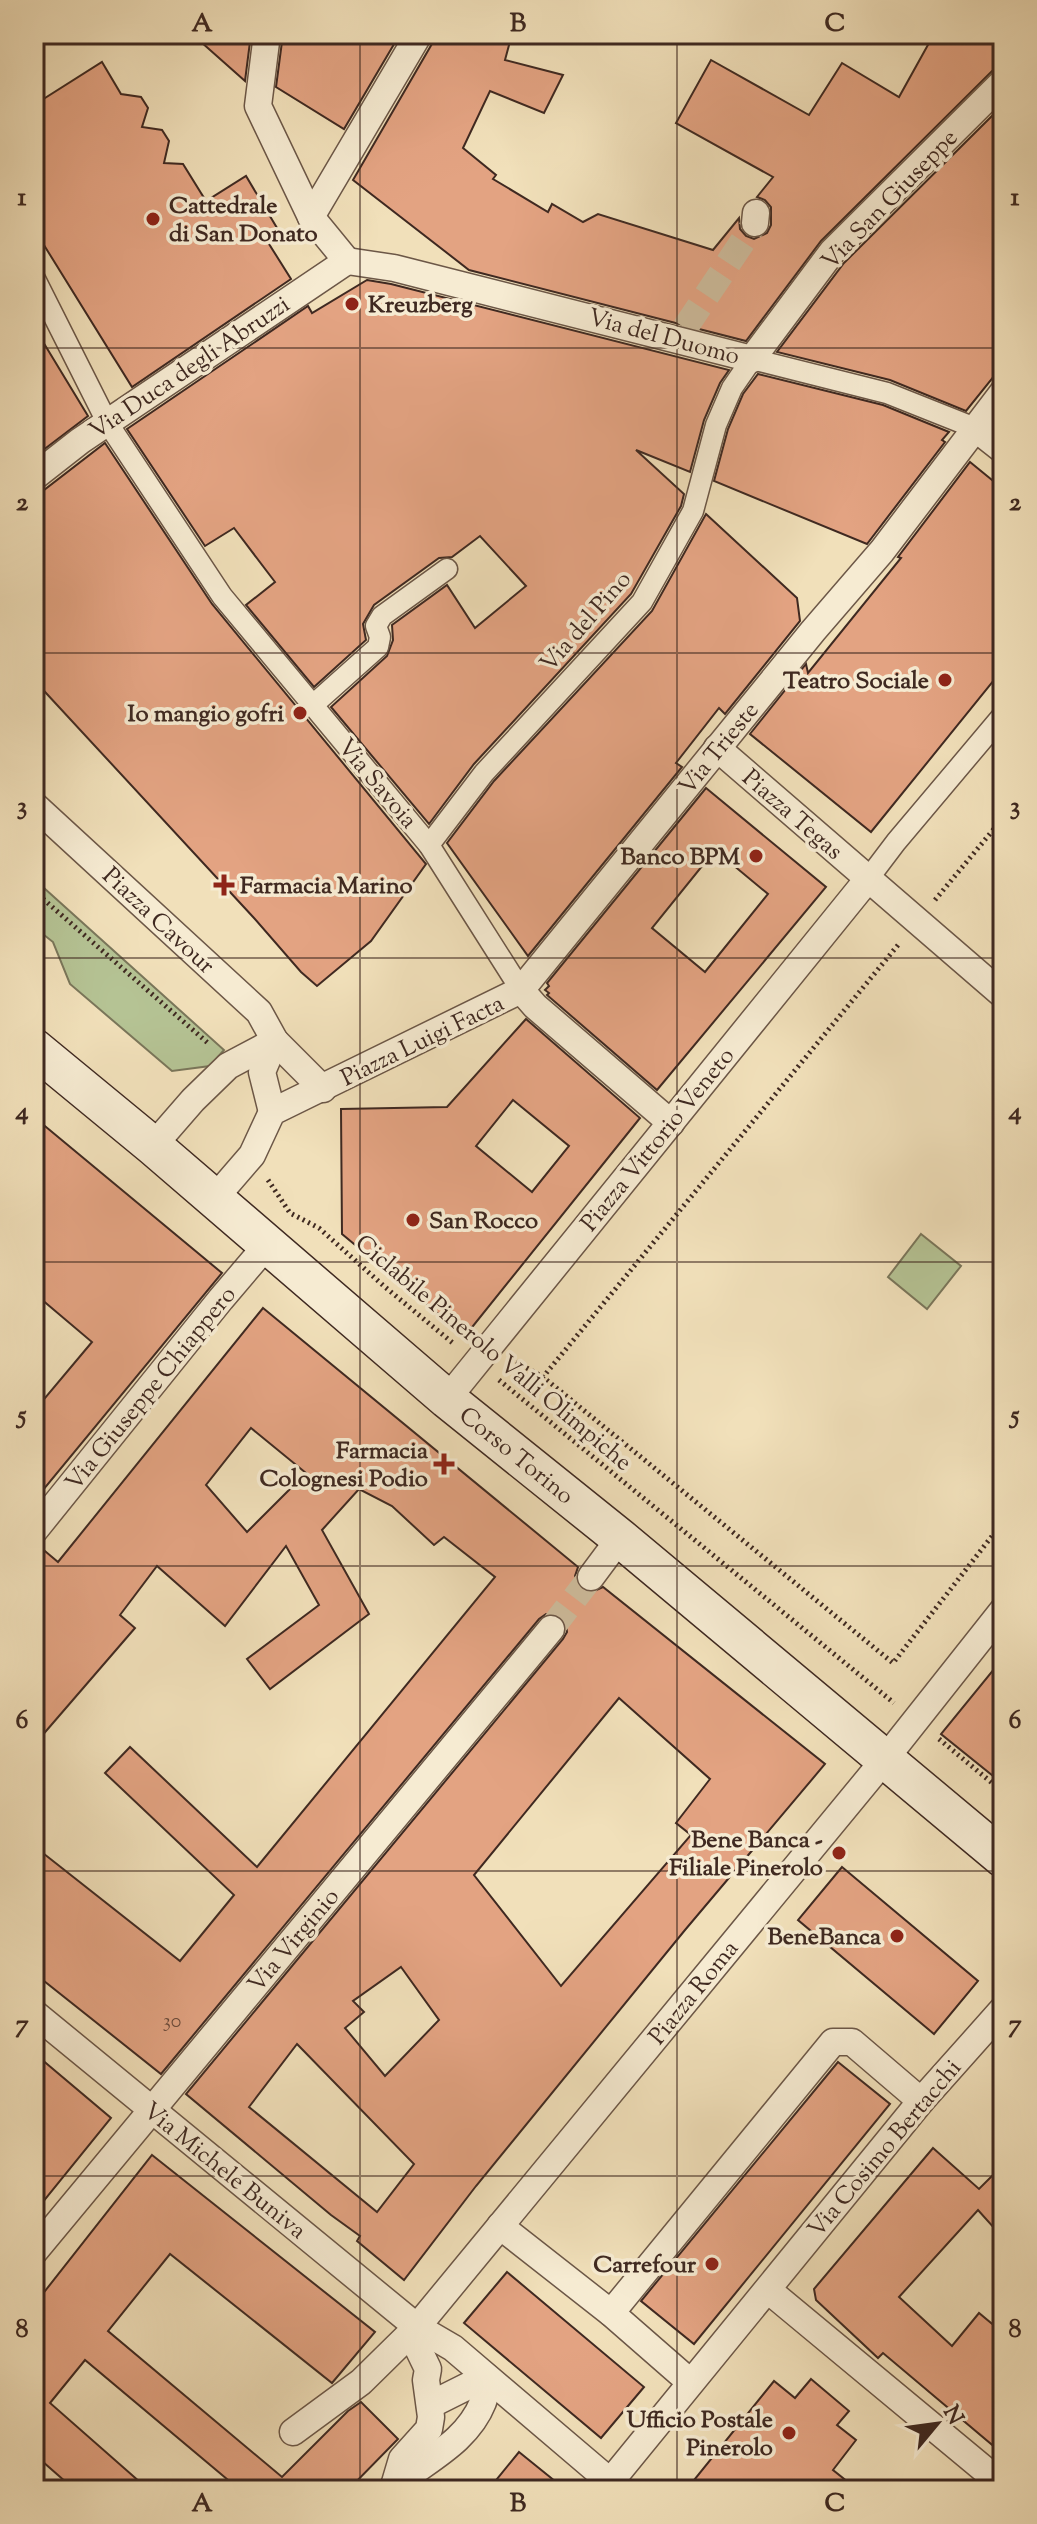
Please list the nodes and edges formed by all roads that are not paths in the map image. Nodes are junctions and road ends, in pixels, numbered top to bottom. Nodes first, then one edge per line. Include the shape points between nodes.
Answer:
1 (267, 34) edge
2 (419, 34) edge
3 (1003, 82) edge
4 (311, 217) junction
5 (347, 261) junction
6 (34, 277) edge
7 (752, 359) junction
8 (1003, 392) edge
9 (107, 422) junction
10 (975, 428) junction
11 (1003, 450) edge
12 (34, 477) edge
13 (447, 569) dead end
14 (313, 705) junction
15 (1003, 715) edge
16 (717, 748) junction
17 (34, 805) edge
18 (429, 845) junction
19 (868, 879) junction
20 (521, 990) junction
21 (1003, 995) edge
22 (275, 1041) junction
23 (34, 1048) edge
24 (323, 1089) junction
25 (267, 1123) junction
26 (671, 1123) junction
27 (153, 1146) junction
28 (214, 1199) junction
29 (267, 1245) junction
30 (447, 1399) junction
31 (34, 1531) edge
32 (620, 1538) junction
33 (591, 1577) tunnel mouth
34 (1003, 1610) edge
35 (551, 1629) tunnel mouth
36 (885, 1759) junction
37 (1003, 1858) edge
38 (1003, 2009) edge
39 (34, 2013) edge
40 (921, 2101) junction
41 (151, 2110) junction
42 (500, 2226) junction
43 (34, 2252) edge
44 (768, 2290) junction
45 (611, 2313) junction
46 (417, 2327) junction
47 (486, 2377) junction
48 (690, 2382) junction
49 (430, 2405) junction
50 (293, 2432) dead end
51 (1003, 2485) edge
52 (615, 2486) edge
53 (393, 2489) edge

1 - 4 street via 258,106
2 - 4 street
3 - 7 street, Via San Giuseppe via 832,252
4 - 5 street
5 - 7 street, Via del Duomo via 681,334
5 - 9 street, Via Duca degli Abruzzi
6 - 9 street, Via Savoia
7 - 10 street, Via del Duomo via 887,393
7 - 18 street, Via del Pino via 716,425 693,511 642,602 484,773
8 - 10 street, Via Trieste
9 - 12 street, Via Duca degli Abruzzi
9 - 14 street, Via Savoia via 222,596
10 - 11 street
10 - 16 street, Via Trieste via 882,551
13 - 14 street via 382,616 376,626 378,647
14 - 18 street, Via Savoia
15 - 19 street, Piazza Vittorio Veneto
16 - 19 street, Piazza Tegas
16 - 20 street, Via Trieste
17 - 22 street, Piazza Cavour via 259,1012
18 - 20 street, Via Savoia
19 - 21 street
19 - 26 street, Piazza Vittorio Veneto
20 - 24 street, Piazza Luigi Facta
20 - 26 street, Via Savoia
22 - 24 street, Piazza Luigi Facta
22 - 25 street via 262,1072
22 - 27 street via 228,1066
23 - 27 main road, Corso Torino
24 - 25 street, Piazza Luigi Facta
25 - 28 street via 252,1155
26 - 30 street, Piazza Vittorio Veneto
27 - 28 main road, Corso Torino
28 - 29 main road, Corso Torino
29 - 30 main road, Corso Torino
29 - 31 street, Via Giuseppe Chiappero
30 - 32 main road, Corso Torino
32 - 33 street
32 - 36 main road, Corso Torino
34 - 36 street
35 - 41 street, Via Virginio
36 - 37 main road, Corso Torino
36 - 42 street, Piazza Roma
38 - 40 street, Via Cosimo Bertacchi
39 - 41 street, Via Michele Buniva
40 - 44 street, Via Cosimo Bertacchi
40 - 45 street via 852,2042 833,2042
41 - 43 street, Via Virginio
41 - 46 street, Via Michele Buniva
42 - 45 street
42 - 46 street, Piazza Roma
44 - 48 street, Via Cosimo Bertacchi
44 - 51 street
45 - 48 street
46 - 47 street, Via Michele Buniva via 453,2348
46 - 49 street via 414,2340 428,2369
46 - 50 street via 361,2382
47 - 49 street
47 - 52 street, Via Michele Buniva
47 - 53 street via 485,2400 460,2436
48 - 52 street, Via Cosimo Bertacchi
49 - 53 street via 429,2429 402,2459

